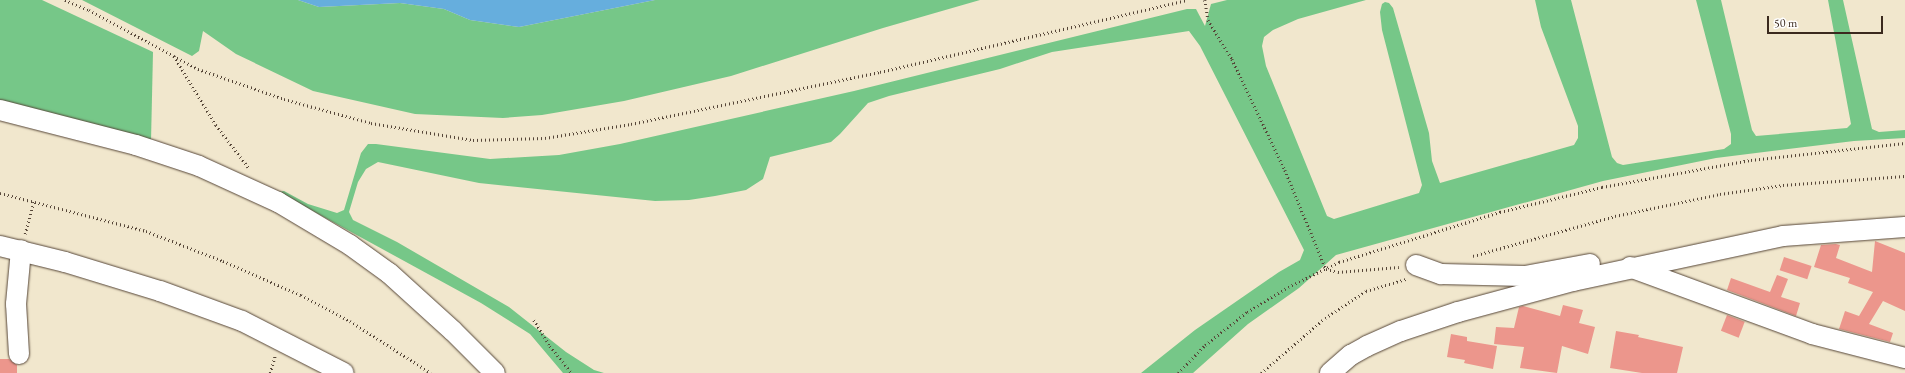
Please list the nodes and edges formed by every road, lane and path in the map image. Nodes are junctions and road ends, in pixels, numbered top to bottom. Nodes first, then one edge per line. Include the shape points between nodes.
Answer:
1 (65, 0) edge
2 (1188, 0) edge
3 (1205, 0) edge
4 (174, 56) junction
5 (0, 110) edge
6 (1905, 143) edge
7 (252, 172) dead end
8 (1905, 176) edge
9 (0, 193) edge
10 (34, 201) junction
11 (1905, 226) edge
12 (0, 246) edge
13 (21, 250) junction
14 (1471, 257) dead end
15 (1425, 268) junction
16 (1631, 268) junction
17 (1326, 269) junction
18 (534, 320) dead end
19 (19, 354) dead end
20 (1905, 358) edge
21 (340, 370) edge
22 (361, 373) edge
23 (431, 373) edge
24 (494, 373) edge
25 (572, 373) edge
26 (1178, 373) edge
27 (1261, 373) edge
28 (1330, 373) edge

1 - 4 path via 89,10
2 - 4 path via 880,72 631,124 545,138 473,140 372,123 284,99 198,69
3 - 17 path via 1208,20 1232,59 1278,156
4 - 7 path via 216,125
5 - 24 street via 136,145 199,166 278,202 350,245 389,273 453,331
6 - 17 path via 1751,160 1602,187 1500,212 1339,262
8 - 14 path via 1783,185 1720,194 1615,216
9 - 10 path
10 - 13 path
10 - 23 path via 146,231 223,261 301,295 350,320
11 - 16 street via 1782,236
12 - 13 street
13 - 19 street via 16,304
13 - 21 street via 108,274 227,316
15 - 16 street via 1441,274 1525,276 1621,258
15 - 17 path via 1338,272
15 - 27 path via 1366,291 1325,318
16 - 20 street via 1812,334
16 - 28 street via 1573,281 1417,325 1367,346 1351,355
17 - 26 path via 1288,287 1247,312 1205,345
18 - 25 path via 550,346
21 - 22 street via 345,366

